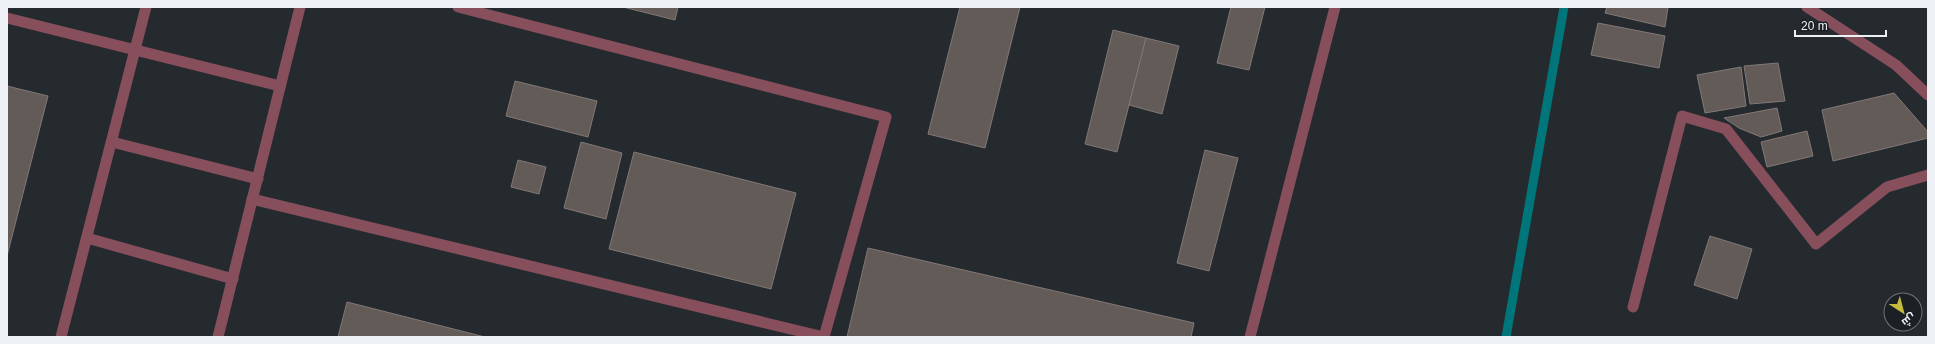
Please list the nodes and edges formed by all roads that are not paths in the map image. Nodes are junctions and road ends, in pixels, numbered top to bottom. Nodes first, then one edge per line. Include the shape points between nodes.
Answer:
1 (146, 7) edge
2 (300, 7) edge
3 (458, 7) edge
4 (1335, 7) edge
5 (1807, 7) edge
6 (7, 18) edge
7 (135, 50) junction
8 (280, 86) junction
9 (1928, 95) edge
10 (112, 142) junction
11 (1928, 175) edge
12 (258, 179) junction
13 (252, 199) junction
14 (87, 238) junction
15 (233, 279) junction
16 (1633, 307) dead end
17 (62, 337) edge
18 (218, 337) edge
19 (824, 337) edge
20 (1250, 337) edge

1 - 7 street
2 - 8 street
3 - 19 street via 886,117
4 - 20 street
5 - 9 street via 1896,65
6 - 7 street
7 - 8 street
7 - 10 street
8 - 12 street
10 - 12 street
10 - 14 street
11 - 16 street via 1887,187 1816,244 1726,129 1682,116
12 - 13 street
13 - 15 street
13 - 19 street
14 - 15 street
14 - 17 street
15 - 18 street

